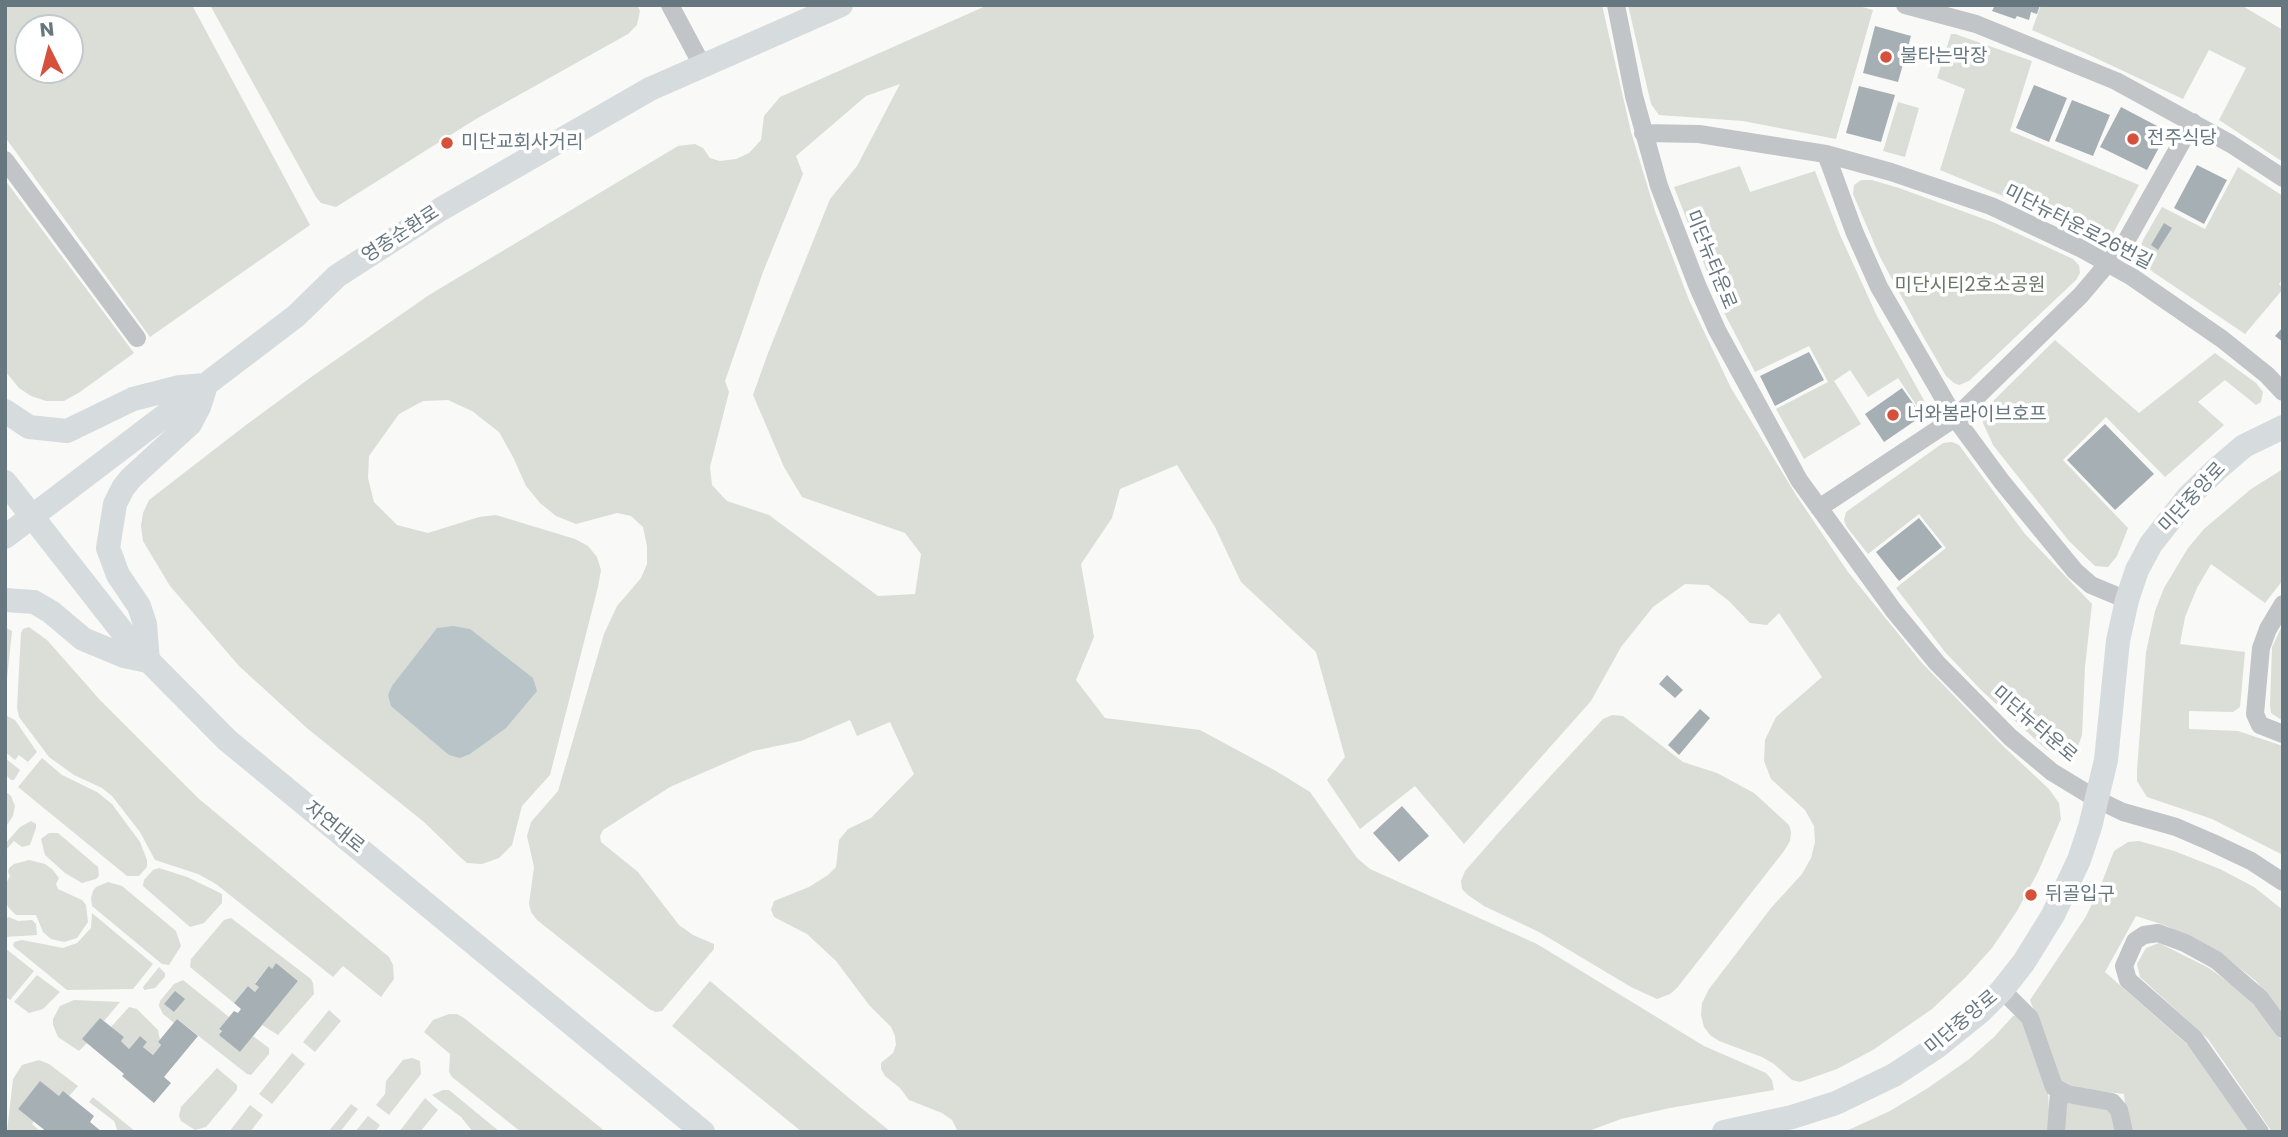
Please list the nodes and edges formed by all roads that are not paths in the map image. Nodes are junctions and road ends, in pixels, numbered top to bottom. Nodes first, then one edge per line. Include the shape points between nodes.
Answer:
1 (670, 5) edge
2 (841, 5) edge
3 (1616, 5) edge
4 (1905, 5) edge
5 (702, 65) junction
6 (2193, 122) junction
7 (1643, 133) junction
8 (1826, 154) junction
9 (5, 160) edge
10 (2283, 178) edge
11 (2108, 264) junction
12 (137, 338) dead end
13 (206, 384) junction
14 (2283, 392) edge
15 (5, 411) edge
16 (1955, 418) junction
17 (2283, 427) edge
18 (5, 482) edge
19 (1819, 508) junction
20 (31, 517) junction
21 (5, 537) edge
22 (5, 600) edge
23 (2127, 600) junction
24 (2283, 604) edge
25 (148, 661) junction
26 (2283, 734) edge
27 (2098, 800) junction
28 (2283, 882) edge
29 (2001, 990) junction
30 (2283, 1029) edge
31 (2059, 1092) junction
32 (704, 1132) edge
33 (1724, 1132) edge
34 (2056, 1132) edge
35 (2124, 1132) edge
36 (2260, 1132) edge

1 - 5 street
2 - 5 main road, 영종순환로
3 - 7 street, 미단뉴타운로
4 - 6 street via 1976,24 2045,50
5 - 13 main road, 영종순환로 via 440,209 337,276 296,316
6 - 10 street
6 - 11 street via 2125,243
7 - 8 street, 미단뉴타운로26번길 via 1699,134
7 - 19 street, 미단뉴타운로 via 1672,222 1717,330 1777,443
8 - 11 street, 미단뉴타운로26번길 via 1991,206
8 - 16 street via 1879,288
9 - 12 street
11 - 14 street, 미단뉴타운로26번길 via 2222,339
11 - 16 street
13 - 15 main road via 133,399 67,430 29,427
13 - 20 main road, 영종순환로
13 - 25 main road via 190,424 122,488 111,523 108,548 118,575 139,606
16 - 19 street
16 - 23 street via 2075,571 2091,585
17 - 23 main road, 미단중앙로 via 2244,446 2188,497 2151,544
18 - 20 main road, 자연대로
19 - 27 street, 미단뉴타운로 via 1937,663 2010,737 2052,772
20 - 21 main road, 영종순환로
20 - 25 main road, 자연대로
22 - 25 main road via 34,602 83,639
23 - 27 main road, 미단중앙로
24 - 26 street via 2261,648 2255,714 2260,725
25 - 32 main road, 자연대로 via 227,740
27 - 28 street via 2213,842
27 - 29 main road, 미단중앙로 via 2079,860 2053,915
29 - 31 street via 2030,1018
29 - 33 main road, 미단중앙로 via 1938,1046 1894,1076 1836,1103
30 - 36 street via 2260,998 2216,960 2158,933 2144,934 2135,941 2124,966 2128,979 2194,1038
31 - 34 street
31 - 35 street via 2112,1101

